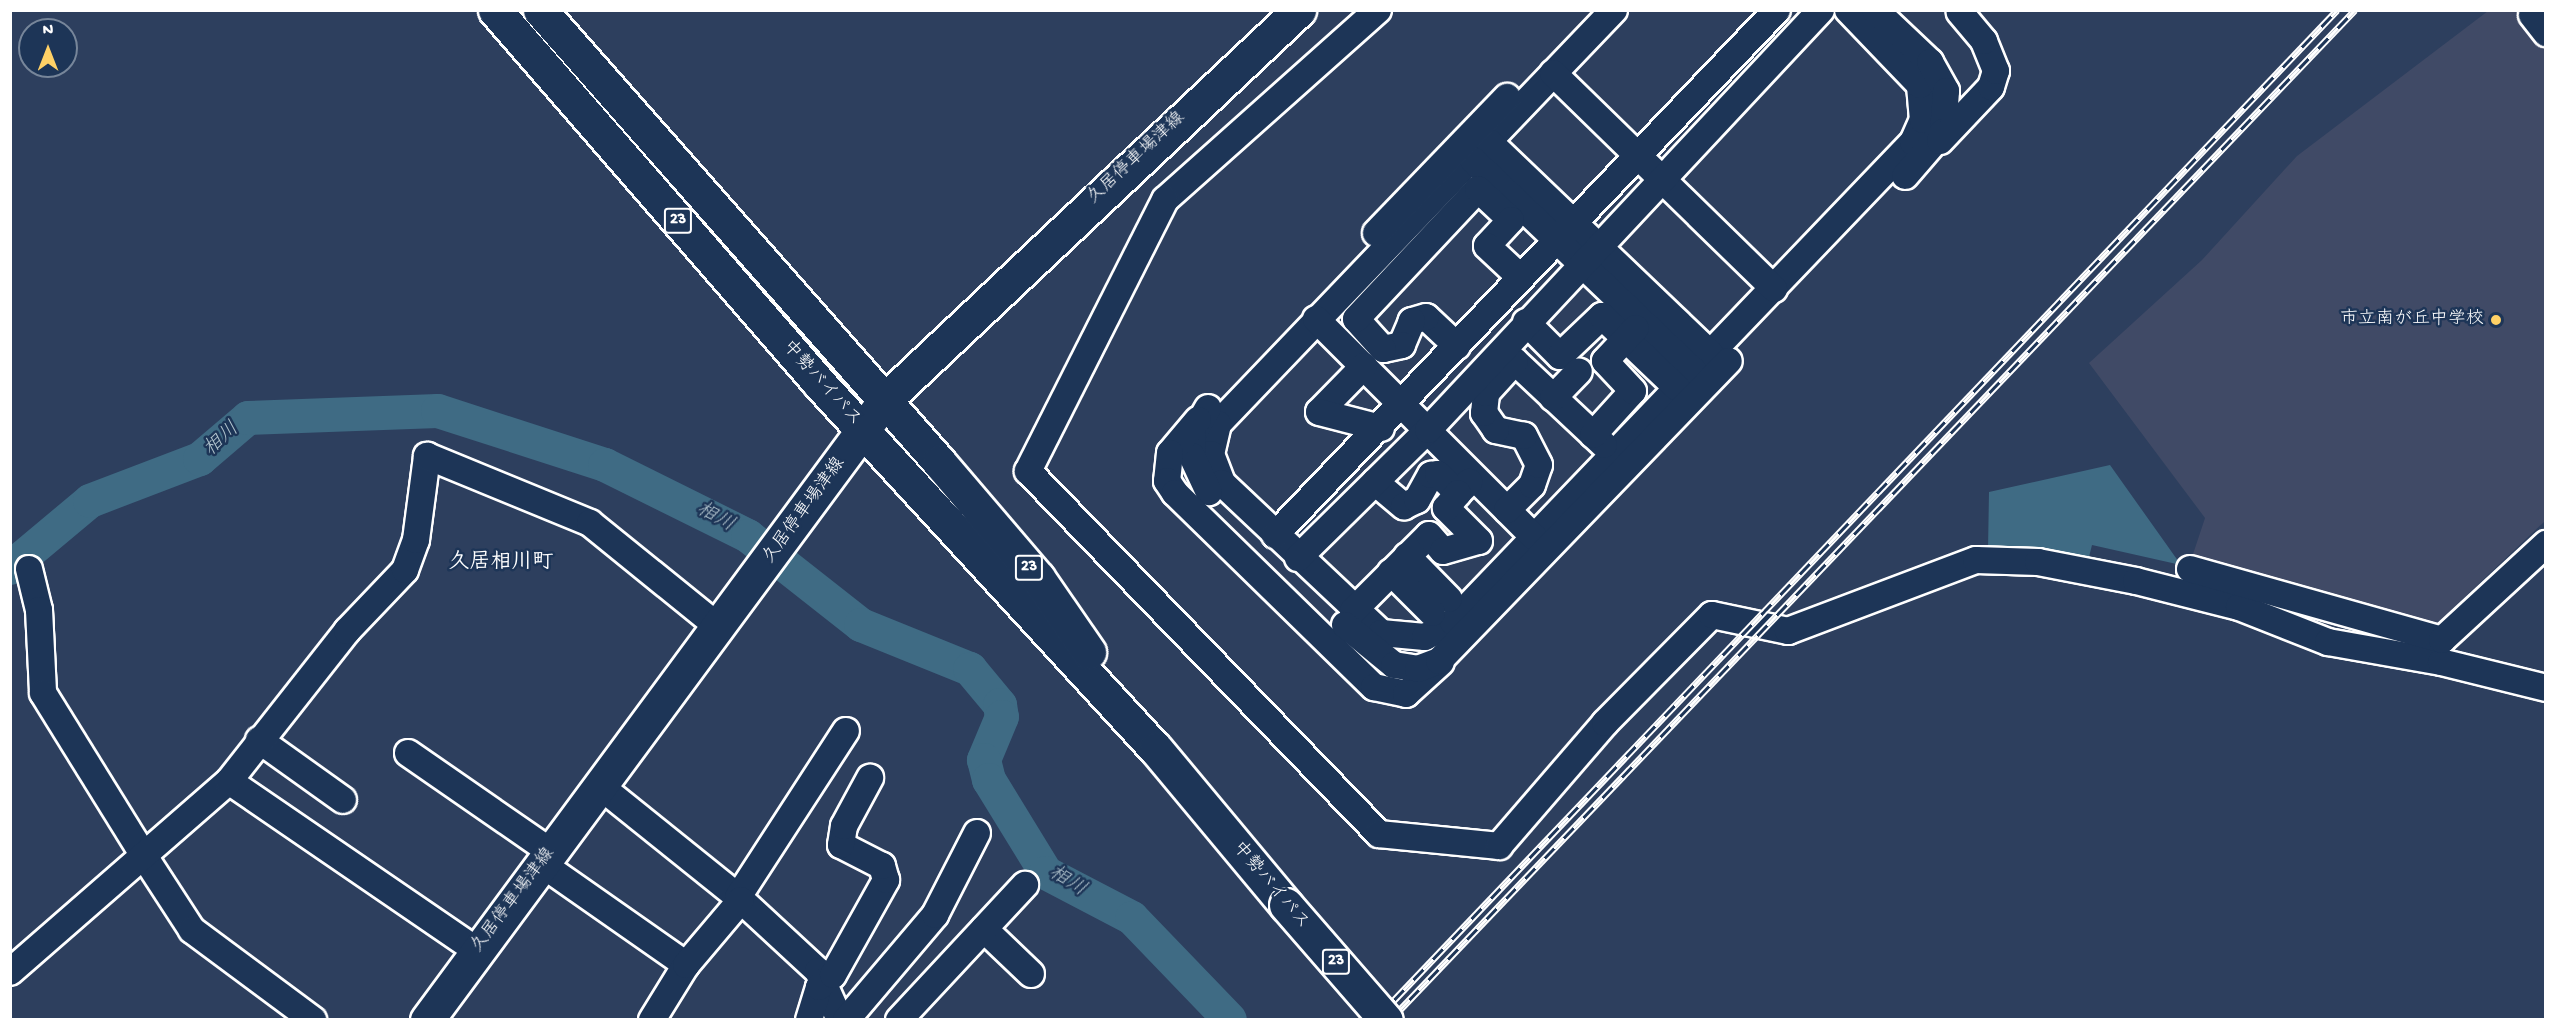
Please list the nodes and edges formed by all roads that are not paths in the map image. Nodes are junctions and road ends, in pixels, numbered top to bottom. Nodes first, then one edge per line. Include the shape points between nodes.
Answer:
1 (495, 10) edge
2 (540, 10) edge
3 (1299, 10) edge
4 (1378, 10) edge
5 (1591, 10) edge
6 (1614, 10) edge
7 (1777, 10) edge
8 (1799, 10) edge
9 (1821, 10) edge
10 (1848, 10) edge
11 (1875, 10) edge
12 (1960, 12) dead end
13 (1548, 79) junction
14 (1931, 150) junction
15 (1481, 151) junction
16 (1643, 172) junction
17 (1576, 241) junction
18 (1520, 277) junction
19 (1769, 294) junction
20 (1316, 320) junction
21 (1526, 322) junction
22 (1634, 330) junction
23 (1457, 346) junction
24 (1508, 355) junction
25 (1364, 366) junction
26 (1579, 371) dead end
27 (1694, 371) junction
28 (1553, 398) junction
29 (885, 400) junction
30 (1416, 418) junction
31 (1381, 428) junction
32 (862, 431) junction
33 (1593, 435) junction
34 (1613, 454) junction
35 (1375, 482) junction
36 (1466, 485) junction
37 (1507, 510) junction
38 (1534, 537) junction
39 (2546, 544) edge
40 (1286, 546) junction
41 (1399, 564) junction
42 (29, 569) dead end
43 (2190, 569) dead end
44 (1429, 594) dead end
45 (1353, 611) junction
46 (717, 626) junction
47 (2546, 688) edge
48 (846, 731) dead end
49 (259, 740) junction
50 (1156, 750) junction
51 (408, 753) dead end
52 (870, 778) dead end
53 (229, 781) junction
54 (600, 786) junction
55 (343, 800) dead end
56 (977, 833) dead end
57 (144, 856) junction
58 (546, 858) junction
59 (1025, 885) dead end
60 (739, 899) junction
61 (984, 929) junction
62 (477, 951) junction
63 (686, 965) junction
64 (10, 972) edge
65 (1031, 974) dead end
66 (823, 981) junction
67 (429, 1019) edge
68 (313, 1020) edge
69 (652, 1020) edge
70 (809, 1020) edge
71 (840, 1020) edge
72 (846, 1020) edge
73 (899, 1020) edge
74 (1386, 1020) edge

1 - 32 main road, 中勢バイパス / 23
2 - 29 main road, 中勢バイパス / 23
3 - 29 main road, 久居停車場津線
4 - 47 street via 1165,200 1028,471 1380,834 1499,846 1605,723 1712,615 1788,631 1976,560 2038,562 2136,581 2239,607 2328,642 2430,659
5 - 14 street via 1208,408 1193,434 1192,456 1212,496 1378,656 1418,669 1455,648
6 - 13 street
7 - 16 street
8 - 16 street
9 - 16 street
10 - 19 street via 1915,76 1923,97 1923,120 1913,142
11 - 14 street via 1930,62 1947,91 1943,132
12 - 14 street via 1984,41 1996,71 1991,87
13 - 15 street
13 - 16 street
15 - 17 street
15 - 20 street
16 - 17 street
16 - 19 street
17 - 18 street
17 - 21 street
17 - 22 street
17 - 27 street
17 - 30 street
18 - 23 street
18 - 23 street via 1487,246 1510,220 1478,189 1356,318 1383,349 1402,345 1412,321 1426,316
19 - 27 street
20 - 25 street
20 - 40 street via 1227,413 1213,439 1214,470 1222,483
21 - 22 street via 1560,356 1602,316
21 - 24 street
22 - 27 street
22 - 33 street via 1605,361 1634,391
23 - 30 street
24 - 28 street
24 - 30 street
24 - 37 street via 1483,402 1488,423 1505,434 1524,436 1537,453 1538,476
25 - 30 street
25 - 31 street via 1319,412
26 - 28 street
27 - 34 street
28 - 33 street
29 - 32 main road, 久居停車場津線
29 - 50 main road, 中勢バイパス / 23 via 1038,578
30 - 31 street
30 - 35 street
30 - 36 street
30 - 40 street
31 - 40 street
32 - 46 main road, 久居停車場津線 via 794,528
32 - 50 main road, 中勢バイパス / 23
33 - 34 street
34 - 38 street
35 - 36 street via 1404,506 1417,500 1431,475
35 - 40 street
36 - 37 street
36 - 41 street via 1446,508 1479,541 1443,551 1429,535
37 - 38 street
38 - 45 street via 1440,632 1395,638
39 - 43 street via 2442,640
40 - 45 street
41 - 44 street
41 - 45 street
42 - 57 street via 39,610 43,693
46 - 49 street via 590,523 427,456 416,540 405,570 347,631
46 - 54 main road, 久居停車場津線
48 - 60 street
49 - 53 street
49 - 55 street
50 - 74 main road, 中勢バイパス / 23, bridge
51 - 58 street
52 - 66 street via 844,826 841,845 882,866 886,880 833,975
53 - 57 street
53 - 62 street
54 - 58 main road, 久居停車場津線
54 - 60 street
56 - 72 street via 935,915
57 - 64 street
57 - 68 street via 192,930
58 - 62 main road, 久居停車場津線
58 - 63 street
59 - 61 street
60 - 63 street
60 - 66 street
61 - 65 street
61 - 73 street
62 - 67 main road, 久居停車場津線
63 - 69 street
66 - 70 street
66 - 71 street

